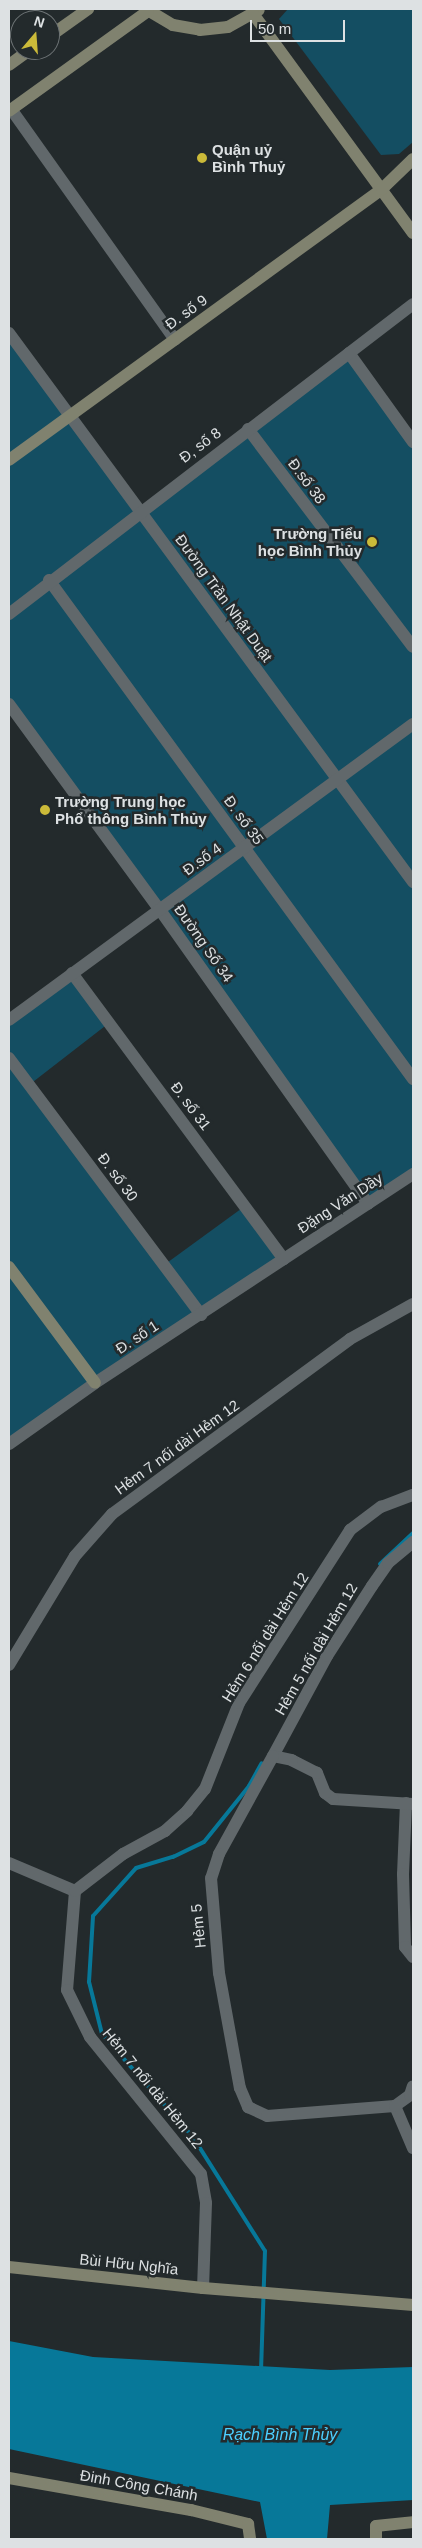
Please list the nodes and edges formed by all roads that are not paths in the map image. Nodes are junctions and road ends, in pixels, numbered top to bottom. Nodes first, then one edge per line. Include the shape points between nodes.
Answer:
1 (88, 9) edge
2 (147, 10) edge
3 (257, 12) edge
4 (60, 29) edge
5 (9, 109) edge
6 (413, 159) edge
7 (382, 188) junction
8 (413, 234) edge
9 (413, 304) edge
10 (9, 333) edge
11 (175, 340) junction
12 (349, 353) junction
13 (69, 415) junction
14 (248, 429) junction
15 (413, 442) edge
16 (9, 460) edge
17 (140, 510) junction
18 (49, 580) junction
19 (9, 614) edge
20 (413, 647) edge
21 (9, 704) edge
22 (413, 724) edge
23 (337, 779) junction
24 (245, 848) junction
25 (413, 882) edge
26 (160, 910) junction
27 (72, 973) junction
28 (9, 1020) edge
29 (9, 1058) edge
30 (413, 1079) edge
31 (413, 1174) edge
32 (368, 1204) junction
33 (284, 1259) junction
34 (9, 1266) edge
35 (413, 1304) edge
36 (201, 1315) junction
37 (95, 1383) junction
38 (9, 1444) edge
39 (413, 1495) edge
40 (413, 1542) edge
41 (9, 1665) edge
42 (273, 1756) junction
43 (410, 1804) edge
44 (9, 1863) edge
45 (75, 1891) junction
46 (413, 1957) edge
47 (413, 2086) edge
48 (395, 2106) junction
49 (413, 2148) edge
50 (9, 2267) edge
51 (203, 2288) junction
52 (413, 2306) edge
53 (9, 2478) edge
54 (413, 2522) edge
55 (250, 2539) edge
56 (376, 2539) edge

1 - 4 street
2 - 3 street via 173,25 200,30 228,27
2 - 5 street
3 - 7 street
5 - 11 street
6 - 7 street, Đ. số 9
7 - 8 street
7 - 11 street, Đ. số 9
9 - 12 street, Đ, số 8
10 - 13 street, Đường Trần Nhật Duật
11 - 13 street, Đ. số 9
12 - 14 street, Đ, số 8
12 - 15 street
13 - 16 street, Đ. số 9
13 - 17 street, Đường Trần Nhật Duật
14 - 17 street, Đ, số 8
14 - 20 street, Đ.số 38
17 - 18 street, Đ, số 8
17 - 23 street, Đường Trần Nhật Duật
18 - 19 street, Đ, số 8
18 - 24 street, Đ. số 35
21 - 26 street, Đường Số 34
22 - 23 street, Đ.số 4
23 - 24 street, Đ.số 4
23 - 25 street, Đường Trần Nhật Duật
24 - 26 street, Đ.số 4
24 - 30 street, Đ. số 35
26 - 27 street, Đ.số 4
26 - 32 street, Đường Số 34
27 - 28 street, Đ.số 4
27 - 33 street, Đ. số 31
29 - 36 street, Đ. số 30
31 - 32 street, Đặng Văn Dầy
32 - 33 street, Đặng Văn Dầy
33 - 36 street, Đ. số 1
34 - 37 street
35 - 41 street, Hẻm 7 nối dài Hẻm 12 via 350,1339 112,1514 75,1556
36 - 37 street, Đ. số 1
37 - 38 street, Đ. số 1
39 - 45 street, Hẻm 6 nối dài Hẻm 12 via 381,1508 350,1530 239,1703 205,1789 187,1811 165,1830 124,1854
40 - 42 street, Hẻm 5 nối dài Hẻm 12 via 388,1563 372,1586 327,1656
42 - 43 street via 292,1760 317,1772 325,1792 333,1798
42 - 48 street, Hẻm 5 via 219,1854 211,1878 219,1973 240,2088 248,2107 267,2116
43 - 46 street via 403,1874 405,1946
44 - 45 street
45 - 51 street, Hẻm 7 nối dài Hẻm 12 via 67,1990 90,2037 201,2174 206,2203
47 - 48 street via 410,2095
48 - 49 street
50 - 51 street, Bùi Hữu Nghĩa
51 - 52 street, Bùi Hữu Nghĩa
53 - 55 street, Đinh Công Chánh via 191,2510 248,2524
54 - 56 street via 376,2526

